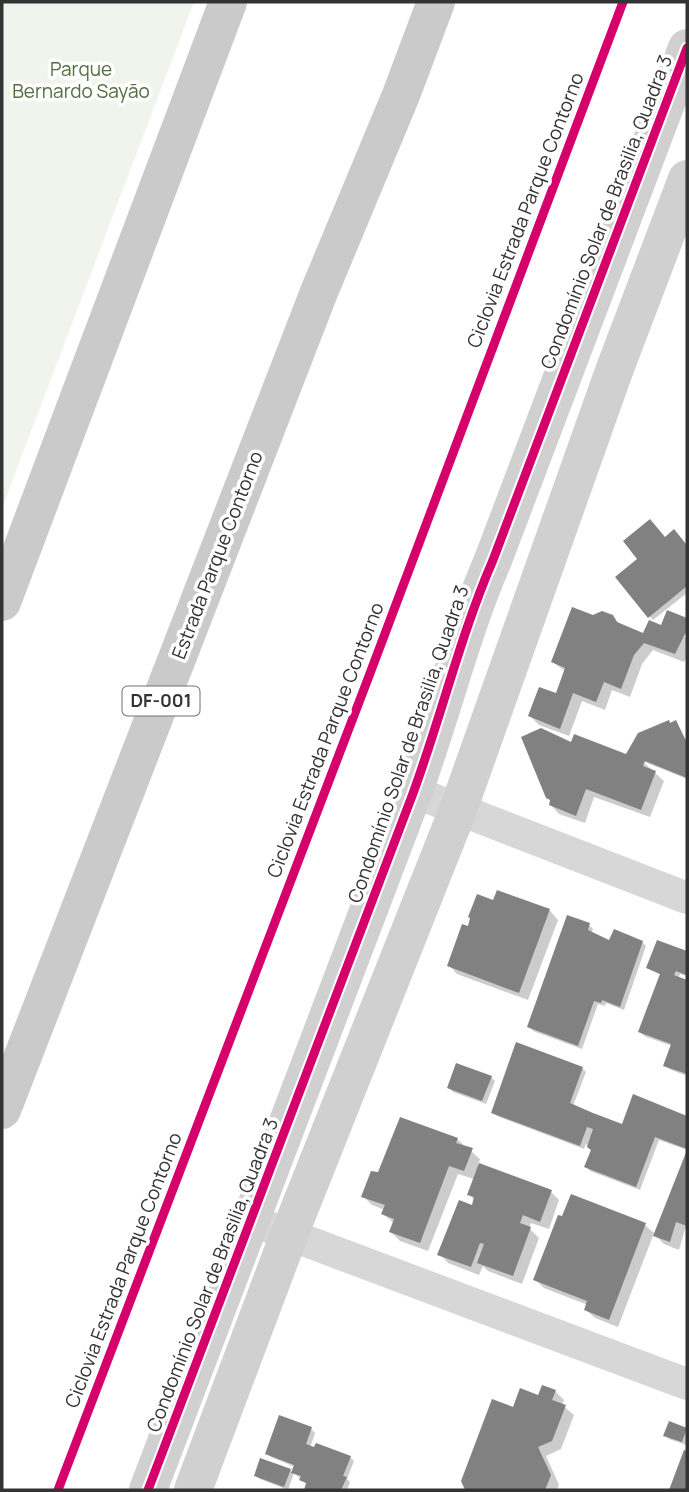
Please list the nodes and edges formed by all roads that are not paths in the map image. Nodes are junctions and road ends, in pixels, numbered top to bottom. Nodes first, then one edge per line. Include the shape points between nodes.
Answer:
1 (229, 2) edge
2 (436, 2) edge
3 (687, 48) edge
4 (681, 194) edge
5 (631, 195) junction
6 (2, 602) edge
7 (414, 792) junction
8 (458, 810) junction
9 (687, 898) edge
10 (2, 1110) edge
11 (252, 1220) junction
12 (289, 1235) junction
13 (687, 1384) edge
14 (148, 1490) edge
15 (193, 1490) edge

1 - 6 main road
2 - 10 main road, Estrada Parque Contorno / DF-001
3 - 5 street, Condomínio Solar de Brasilia, Quadra 3
4 - 5 street
4 - 8 street
5 - 7 street, Condomínio Solar de Brasilia, Quadra 3 via 473,605
7 - 8 street
7 - 11 street, Condomínio Solar de Brasilia, Quadra 3
8 - 9 street
8 - 12 street
11 - 12 street
11 - 14 street, Condomínio Solar de Brasilia, Quadra 3
12 - 13 street
12 - 15 street

